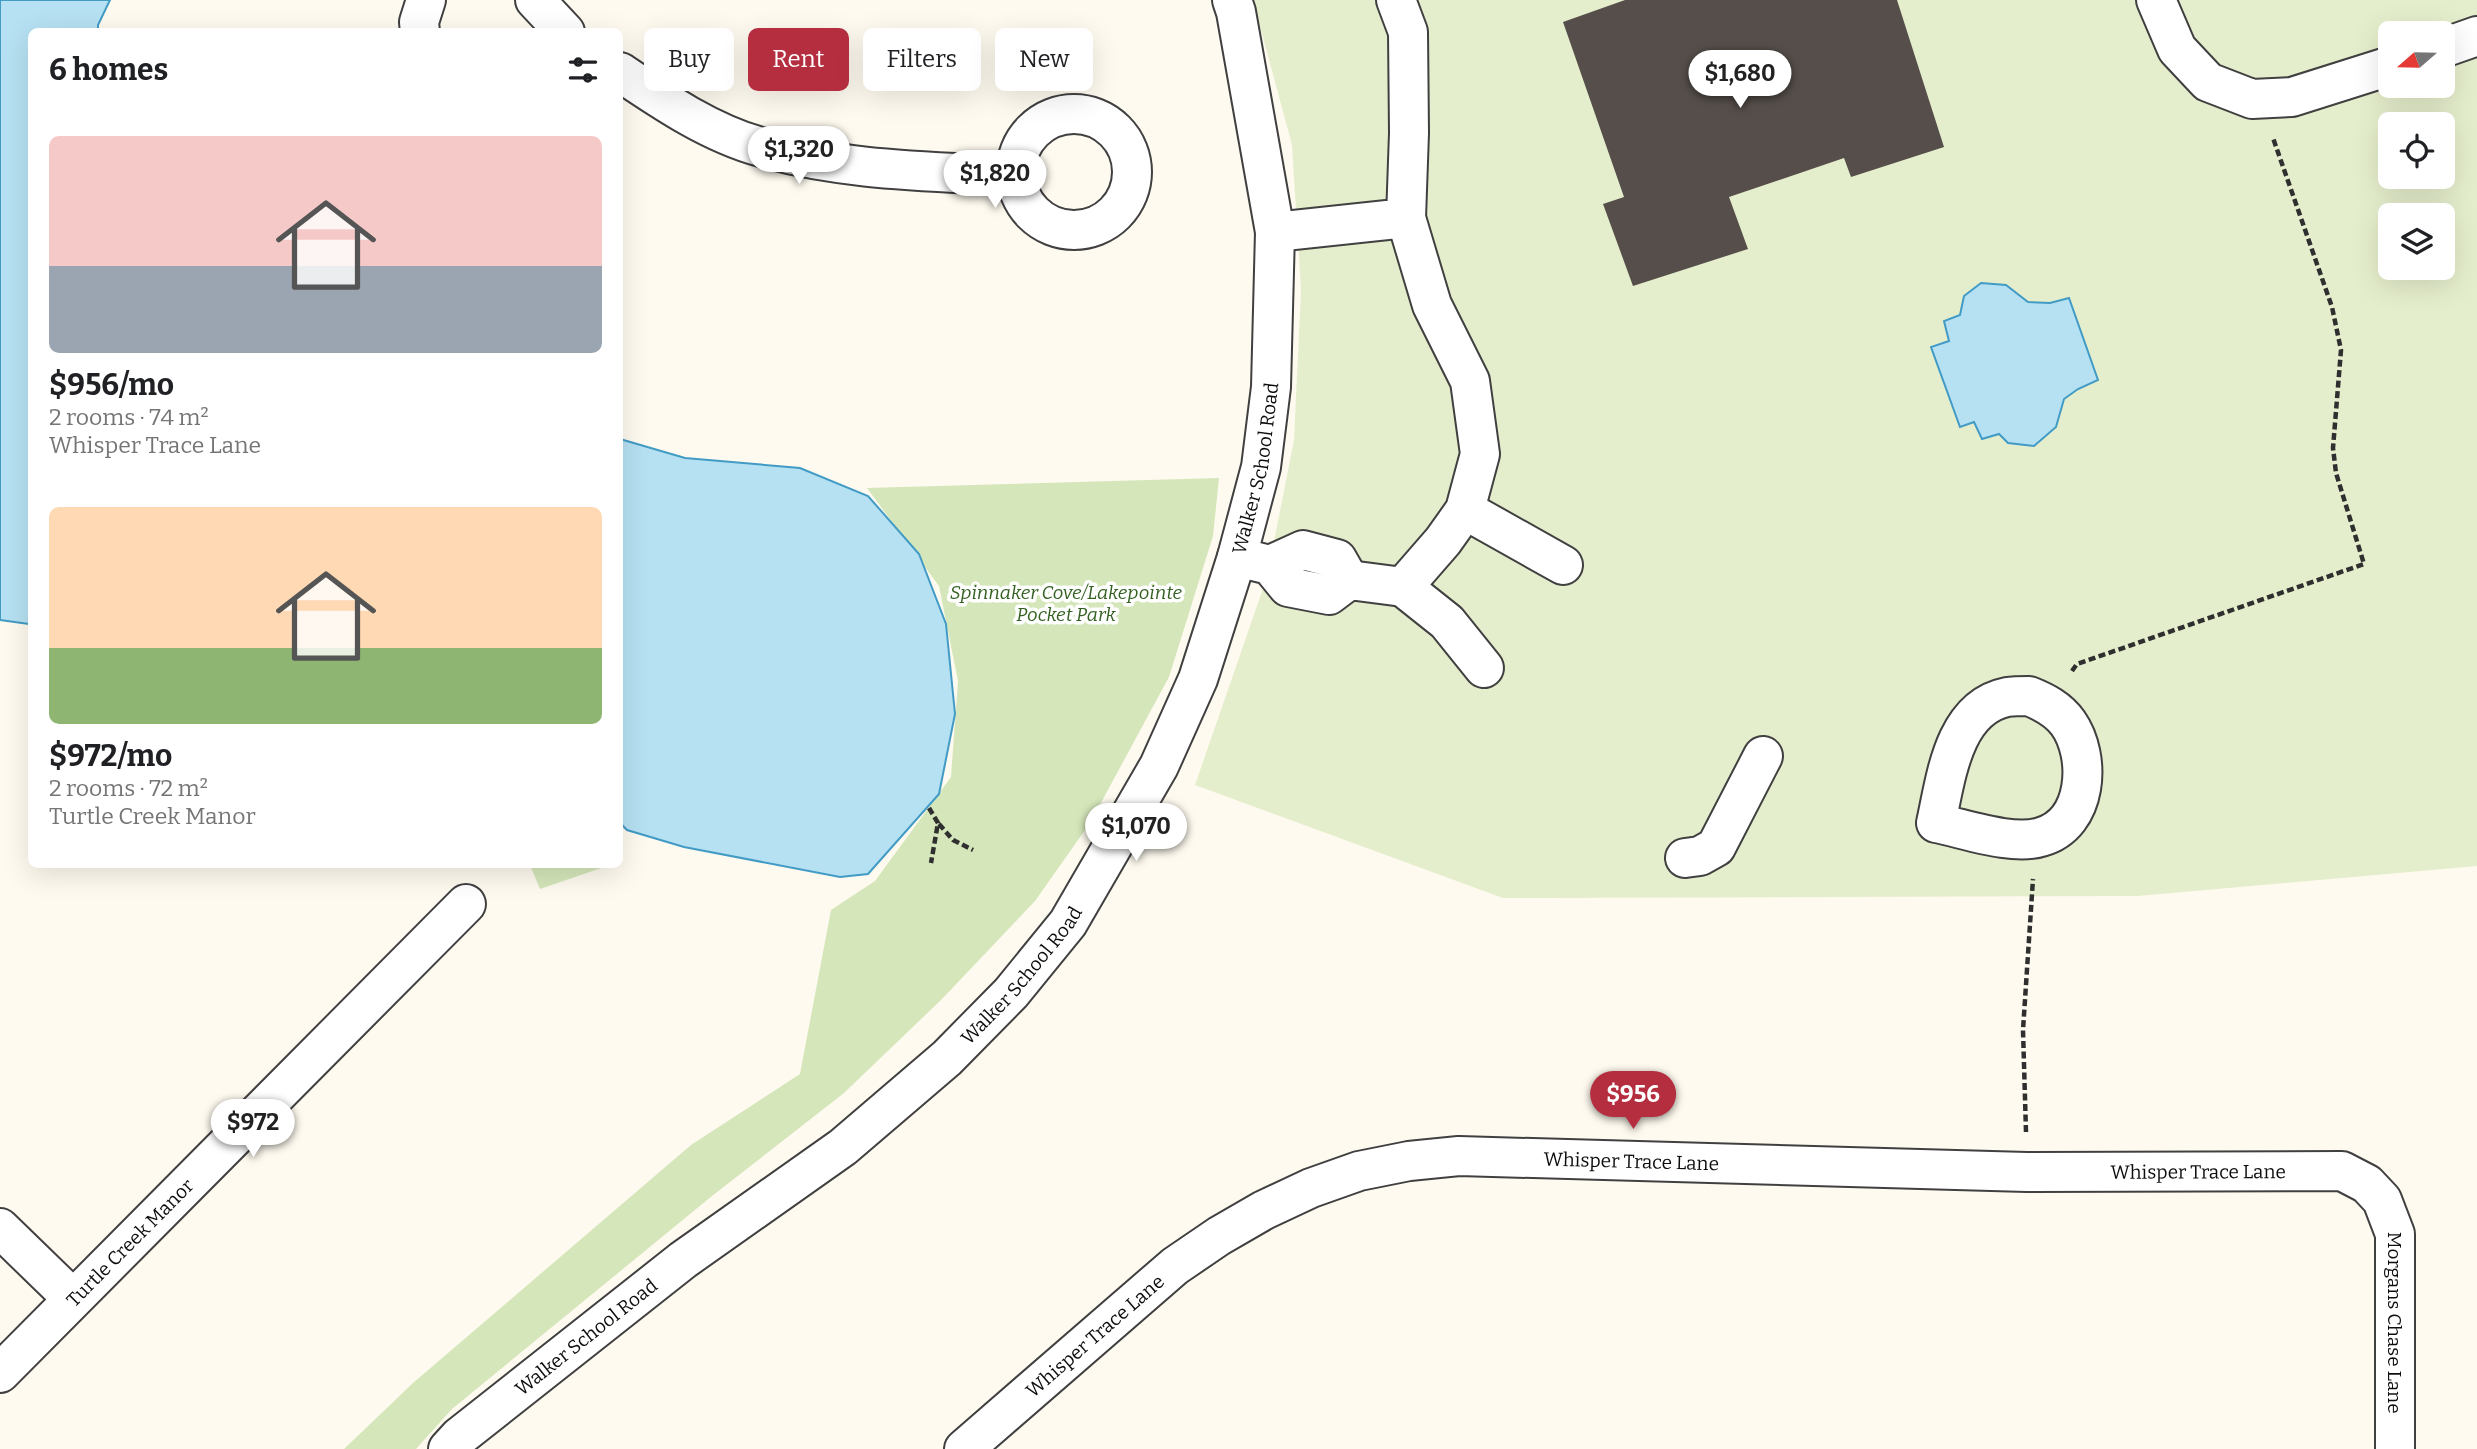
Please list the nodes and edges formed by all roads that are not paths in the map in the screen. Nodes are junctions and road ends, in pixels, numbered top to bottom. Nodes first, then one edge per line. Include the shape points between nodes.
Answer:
1 (426, 0) edge
2 (535, 0) edge
3 (1232, 0) edge
4 (1396, 0) edge
5 (2156, 0) edge
6 (420, 28) edge
7 (561, 28) edge
8 (2477, 36) edge
9 (2455, 44) edge
10 (2378, 70) edge
11 (623, 74) edge
12 (1016, 176) dead end
13 (1406, 218) junction
14 (1275, 232) junction
15 (1465, 510) junction
16 (1254, 561) junction
17 (1563, 565) dead end
18 (1403, 587) junction
19 (1485, 667) dead end
20 (2048, 704) joint
21 (1763, 756) dead end
22 (1685, 858) dead end
23 (466, 904) dead end
24 (2382, 1200) joint
25 (0, 1228) edge
26 (72, 1298) junction
27 (0, 1373) edge
28 (448, 1449) edge
29 (964, 1449) edge
30 (2395, 1449) edge

1 - 6 street
2 - 7 street
3 - 14 street, Walker School Road
4 - 13 street via 1408,32
5 - 10 street via 2176,49 2208,82 2252,99 2292,97
8 - 9 street
11 - 12 street via 687,116 759,147 844,166
13 - 14 street
13 - 15 street via 1432,305 1470,380 1480,454
14 - 16 street, Walker School Road via 1271,387
15 - 17 street
15 - 18 street
16 - 18 street via 1303,550 1337,559 1349,580
16 - 28 street, Walker School Road via 1159,766 1068,923 1011,993 947,1058 843,1147 683,1260
18 - 19 street via 1447,622
20 - 20 street via 2029,696 2008,697 1975,713 1954,751 1936,822 2031,840 2045,837 2070,817 2080,795 2083,771 2078,741
21 - 22 street via 1716,847
23 - 26 street, Turtle Creek Manor
24 - 29 street, Whisper Trace Lane via 2367,1184 2342,1171 2027,1172 1460,1156 1409,1160 1311,1188 1208,1243 1175,1266
24 - 30 street, Morgans Chase Lane via 2395,1234
25 - 26 street
26 - 27 street, Turtle Creek Manor

